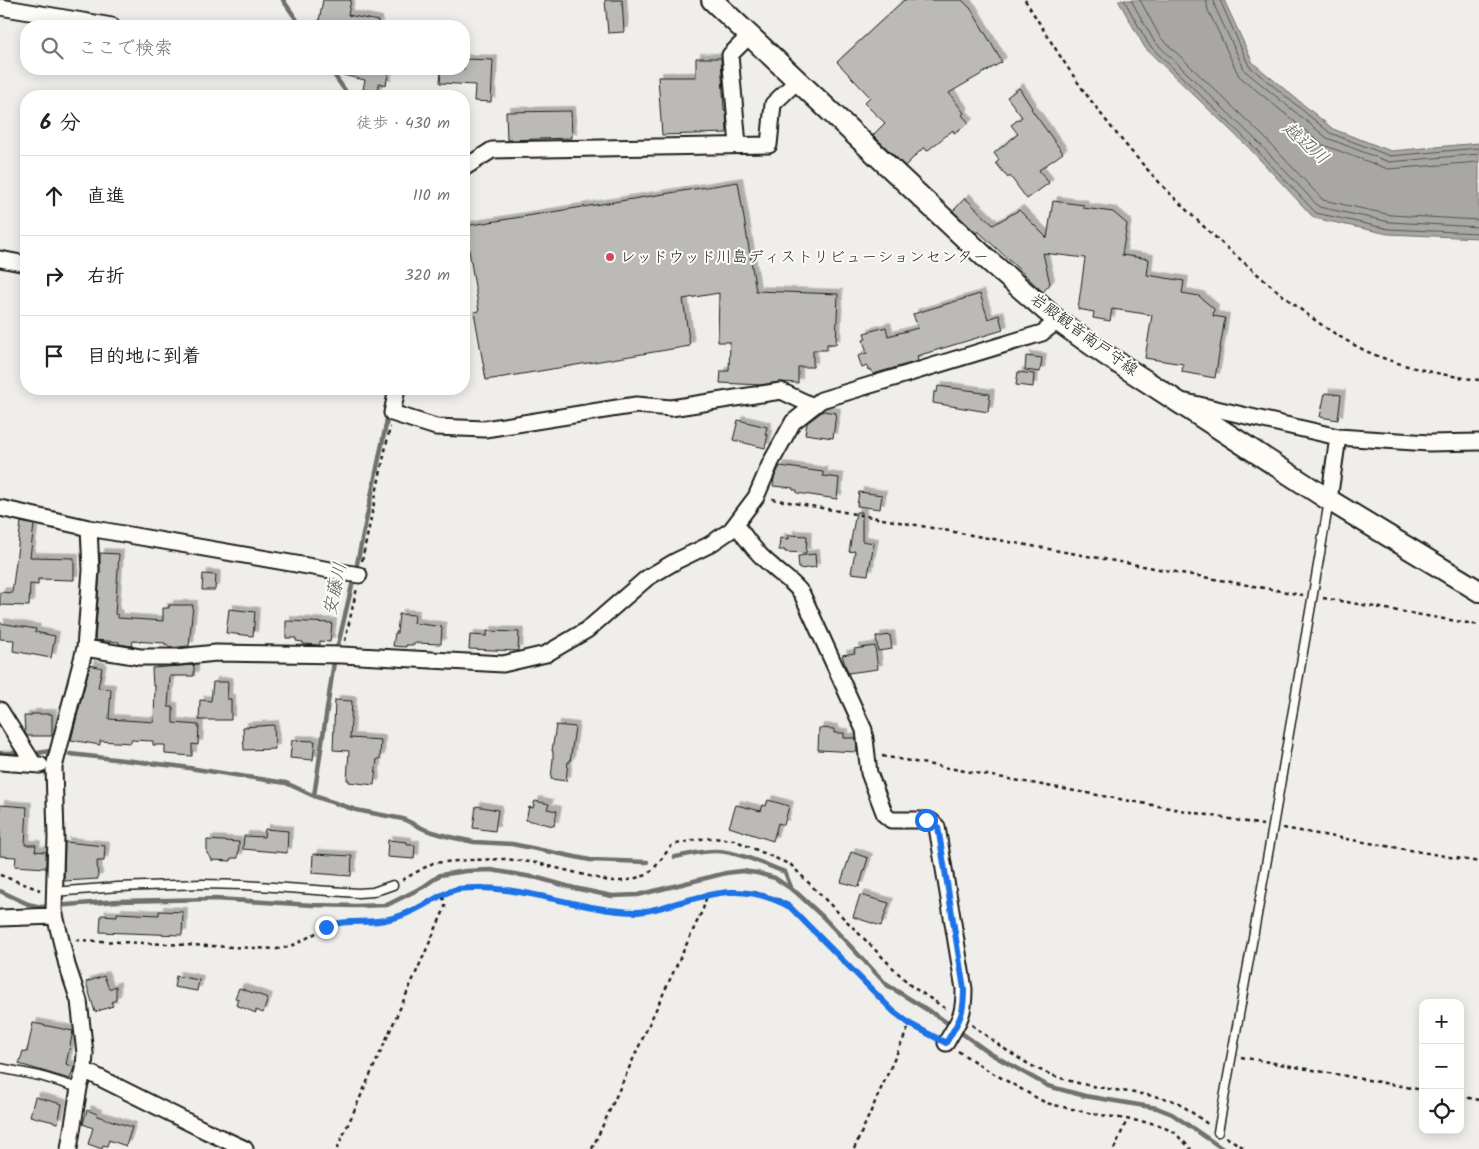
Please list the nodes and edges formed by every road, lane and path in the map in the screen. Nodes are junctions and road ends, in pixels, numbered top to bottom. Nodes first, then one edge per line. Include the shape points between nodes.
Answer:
1 (712, 0) edge
2 (1025, 0) edge
3 (0, 7) edge
4 (77, 20) edge
5 (749, 36) junction
6 (797, 81) junction
7 (738, 146) junction
8 (470, 164) edge
9 (0, 259) edge
10 (20, 263) edge
11 (1058, 321) junction
12 (1479, 380) edge
13 (396, 395) edge
14 (1174, 399) junction
15 (814, 406) junction
16 (392, 413) junction
17 (1338, 437) junction
18 (1479, 442) edge
19 (756, 496) junction
20 (1329, 500) junction
21 (0, 508) edge
22 (737, 525) junction
23 (90, 528) junction
24 (360, 575) junction
25 (1479, 592) edge
26 (1312, 596) junction
27 (1479, 625) edge
28 (85, 648) junction
29 (342, 655) junction
30 (0, 710) edge
31 (867, 754) junction
32 (0, 762) edge
33 (33, 763) junction
34 (54, 767) junction
35 (1273, 826) junction
36 (1479, 862) edge
37 (0, 875) edge
38 (393, 885) joint
39 (49, 892) junction
40 (442, 895) junction
41 (708, 895) junction
42 (55, 916) junction
43 (0, 918) edge
44 (61, 941) junction
45 (960, 1019) junction
46 (910, 1024) junction
47 (948, 1040) junction
48 (1232, 1056) junction
49 (0, 1068) edge
50 (84, 1070) junction
51 (79, 1088) junction
52 (1419, 1089) edge
53 (1464, 1097) edge
54 (1479, 1100) edge
55 (1127, 1120) junction
56 (1218, 1132) junction
57 (69, 1149) edge
58 (245, 1149) edge
59 (337, 1149) edge
60 (592, 1149) edge
61 (854, 1149) edge
62 (1114, 1149) edge
63 (1192, 1149) edge
64 (1246, 1149) edge

1 - 5 main road, 岩殿観音南戸守線
2 - 12 path via 1098,111 1178,202 1224,247 1308,314 1366,350 1394,362
3 - 4 street
5 - 6 main road, 岩殿観音南戸守線
5 - 7 street via 730,55
6 - 7 street via 773,104 770,145
6 - 11 main road, 岩殿観音南戸守線
7 - 8 street via 492,150
9 - 10 street
11 - 14 main road, 岩殿観音南戸守線
11 - 15 street via 1042,333 861,387 821,400
13 - 16 street
14 - 17 street
14 - 20 main road, 岩殿観音南戸守線
15 - 16 street via 782,390 671,408 636,405 485,429 436,427
15 - 19 street via 794,422
16 - 24 path
17 - 18 street via 1429,443
17 - 20 street
19 - 22 street
19 - 26 path
20 - 25 main road, 岩殿観音南戸守線
20 - 26 lane
21 - 23 street
22 - 29 street via 718,540 647,578 587,630 546,654 503,664
22 - 31 street via 751,546 802,594 864,730
23 - 24 street
23 - 28 street via 91,570
24 - 29 path
26 - 27 path
26 - 35 lane
28 - 29 street via 140,657 216,653
28 - 34 street
30 - 33 street
31 - 35 path
31 - 45 street via 869,773 887,818 926,820 938,827 963,977 964,1007
32 - 33 street
33 - 34 street
34 - 39 street via 56,837
35 - 36 path
35 - 48 lane
37 - 39 path
38 - 39 lane via 366,892 195,884
38 - 45 path via 433,863 505,859 537,863 609,881 625,881 647,875 672,845 705,838 734,840 791,865 911,986
39 - 42 street
40 - 41 path via 455,890 482,888 521,892 605,910 640,912
40 - 44 path via 390,919 334,923 298,943 277,949
40 - 59 path via 445,908
41 - 46 path via 728,891 756,893 790,907
41 - 60 path
42 - 43 street
42 - 44 street
44 - 50 street via 79,1001
45 - 47 street
45 - 56 path via 1046,1073 1168,1099
46 - 47 path
46 - 61 path
47 - 55 path via 989,1072 1046,1103
48 - 52 path
48 - 56 lane
49 - 51 lane
50 - 51 street
50 - 58 street
51 - 57 street
53 - 54 path
55 - 62 path
55 - 63 path via 1157,1124 1175,1133
56 - 64 path

